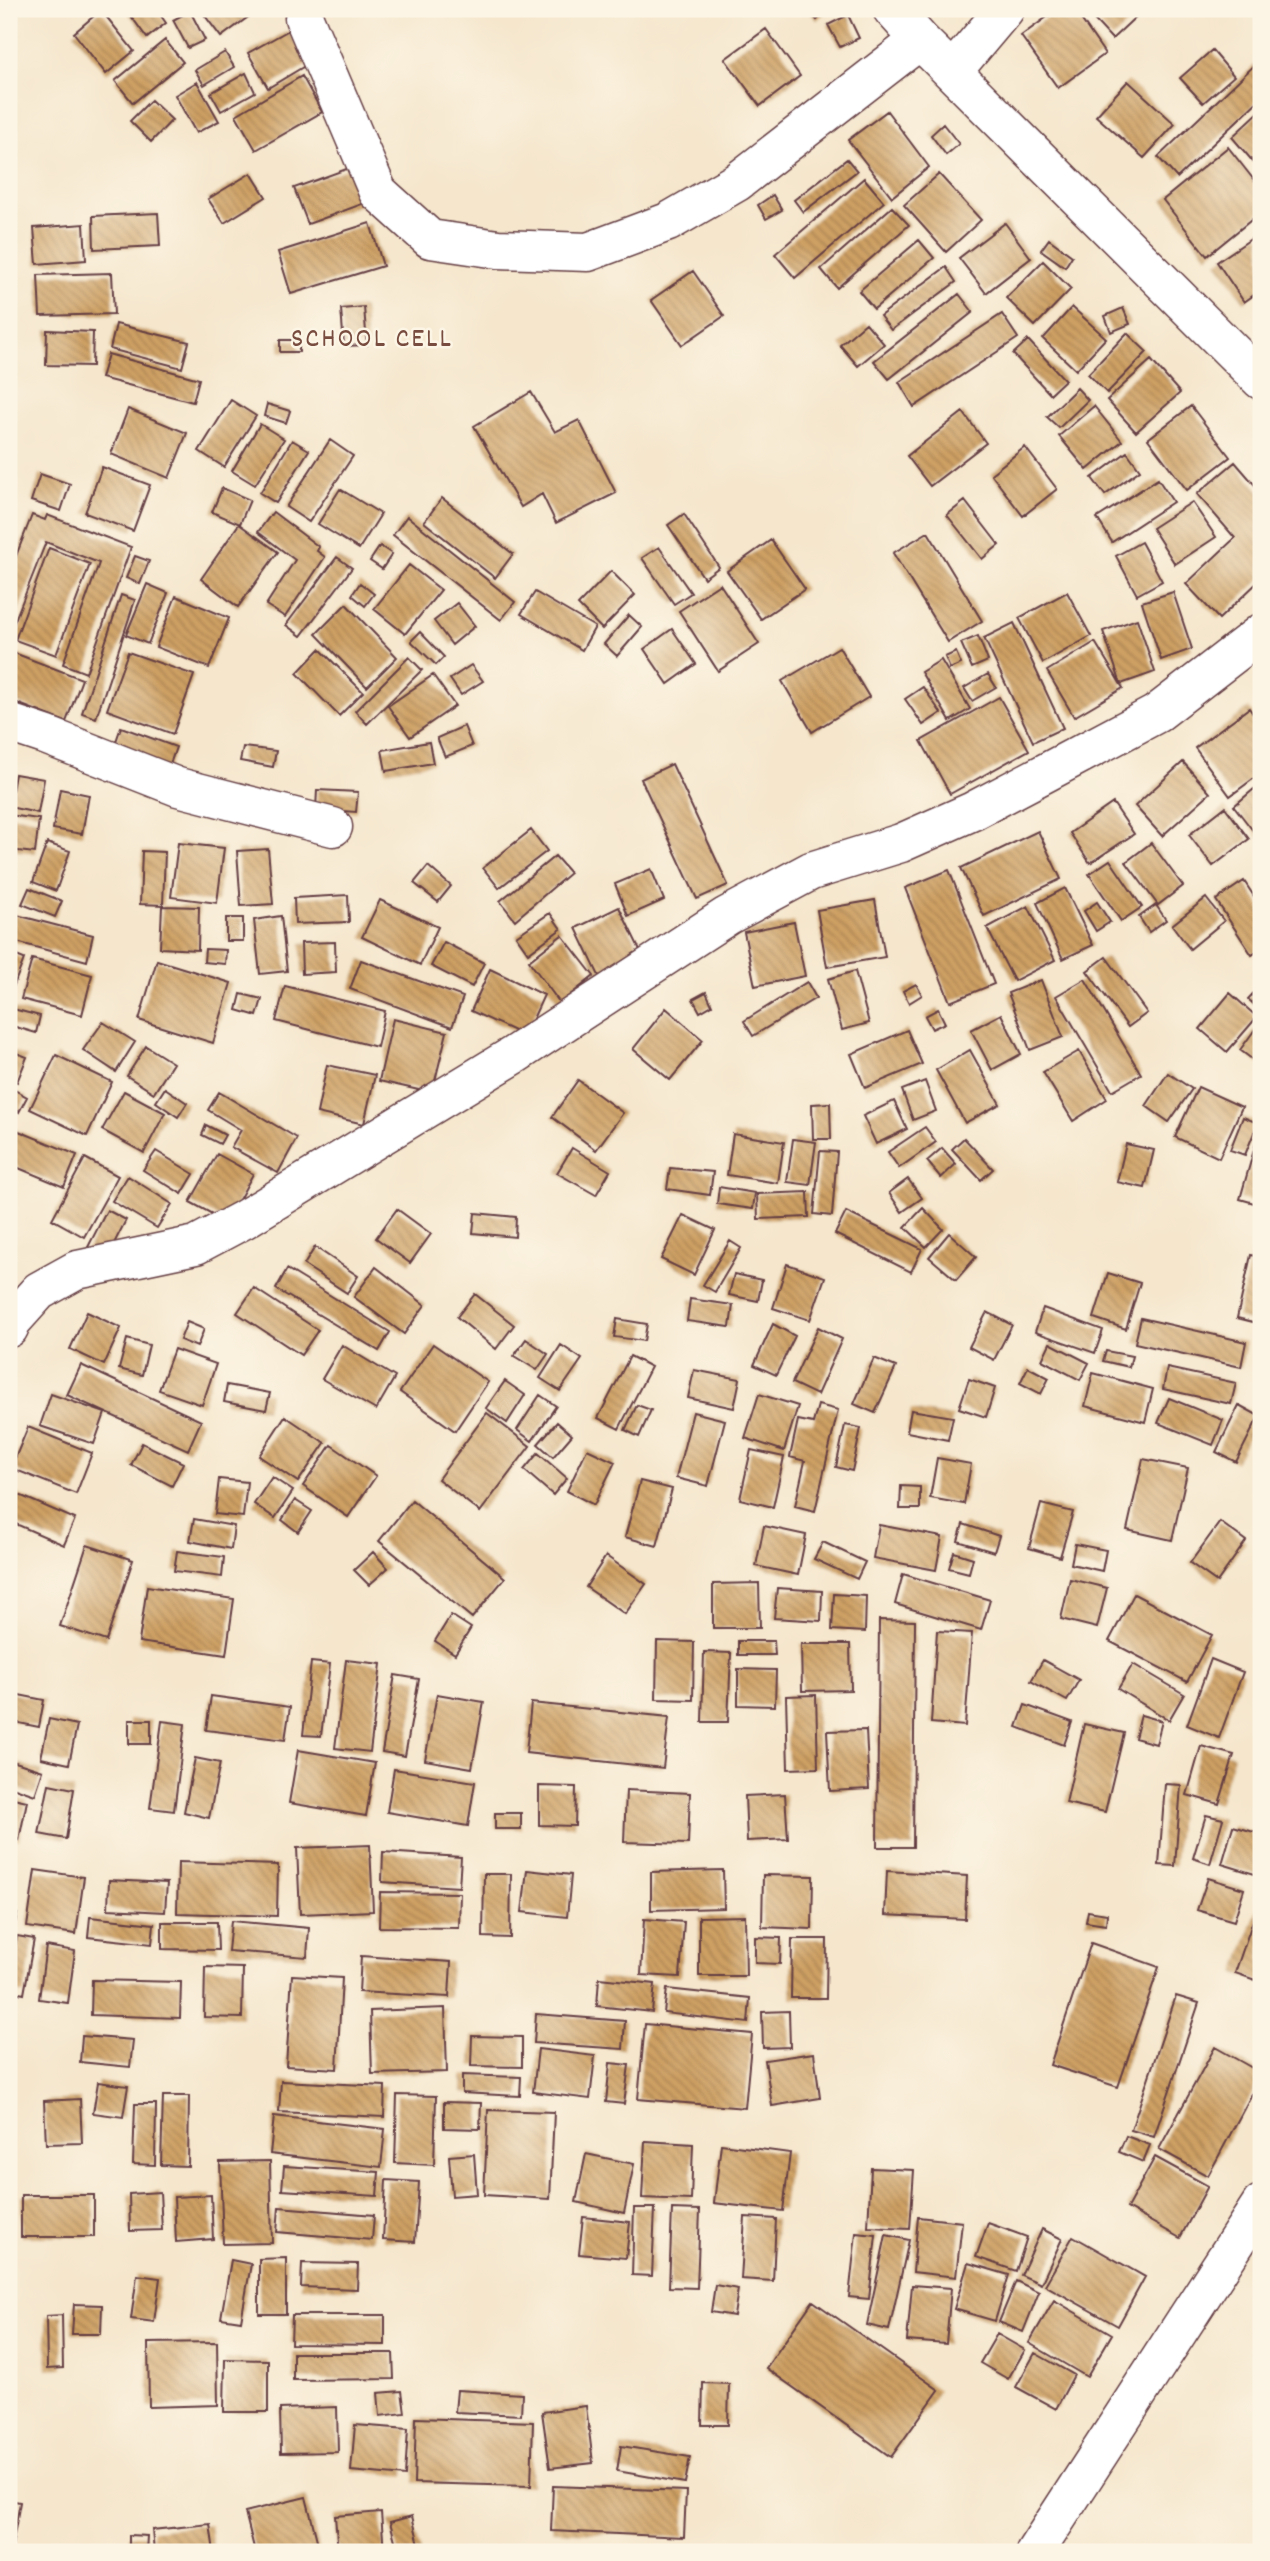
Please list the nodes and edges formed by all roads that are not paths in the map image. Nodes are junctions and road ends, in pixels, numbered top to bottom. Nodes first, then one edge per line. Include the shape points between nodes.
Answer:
1 (892, 9) edge
2 (1005, 9) edge
3 (304, 18) dead end
4 (920, 40) junction
5 (952, 72) junction
6 (1261, 380) edge
7 (1261, 633) edge
8 (9, 723) edge
9 (333, 827) dead end
10 (9, 1328) edge
11 (1261, 2204) edge
12 (1035, 2552) edge

1 - 4 street
2 - 5 street
3 - 4 street via 378,192 430,239 498,249 588,252 668,222 737,182
4 - 5 street
5 - 6 street
7 - 10 street via 1156,714 972,811 901,843 811,871 727,916 514,1055 243,1220 196,1245 77,1270 39,1291
8 - 9 street via 178,787
11 - 12 street

